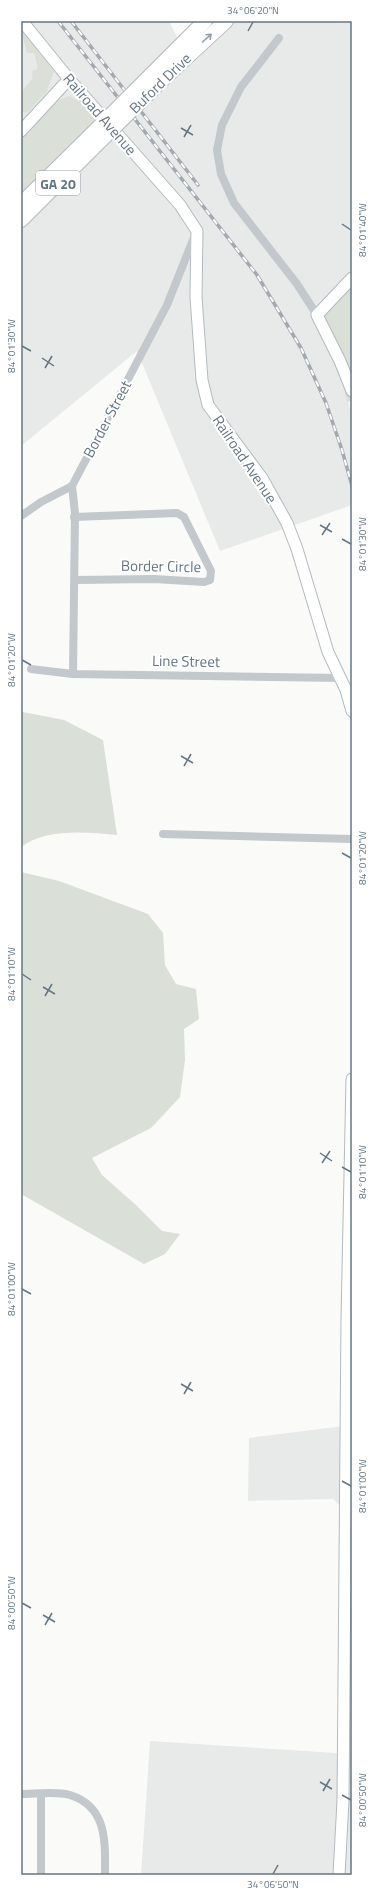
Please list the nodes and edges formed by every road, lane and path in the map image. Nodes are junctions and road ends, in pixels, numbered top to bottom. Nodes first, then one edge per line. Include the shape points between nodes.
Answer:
1 (22, 21) edge
2 (204, 21) edge
3 (226, 21) edge
4 (278, 38) dead end
5 (69, 79) junction
6 (154, 80) junction
7 (21, 131) edge
8 (91, 142) junction
9 (21, 204) edge
10 (21, 220) edge
11 (197, 231) junction
12 (352, 278) edge
13 (317, 315) junction
14 (352, 391) edge
15 (72, 486) junction
16 (21, 516) edge
17 (74, 517) junction
18 (75, 580) junction
19 (31, 669) dead end
20 (73, 674) junction
21 (341, 678) junction
22 (352, 712) edge
23 (163, 834) dead end
24 (352, 839) edge
25 (352, 1079) edge
26 (351, 1177) edge
27 (21, 1794) edge
28 (41, 1794) junction
29 (348, 1798) edge
30 (41, 1875) edge
31 (105, 1875) edge
32 (339, 1875) edge

1 - 5 street, Railroad Avenue
2 - 6 highway, Buford Drive / GA 20
6 -> 3 highway, Buford Drive / GA 20
4 - 13 street via 241,87 222,125 217,150 221,174 234,203 297,284
5 - 7 street
5 - 11 street, Railroad Avenue via 180,205
6 - 8 highway, Buford Drive / GA 20, bridge
8 - 9 highway, GA 20
8 - 10 highway, GA 20
11 - 15 street, Border Street via 167,305
11 - 21 street, Railroad Avenue via 196,297 202,380 208,405 262,478 287,523 328,652
12 - 13 street
13 - 14 street
15 - 16 street
15 - 17 street
17 - 18 street
17 - 18 street, Border Circle via 177,513 184,517 210,571 210,580 204,582 154,579
18 - 20 street
19 - 20 street, Line Street
20 - 21 street, Line Street
21 - 22 street, Railroad Avenue
23 - 24 street
25 - 26 street
26 - 29 street via 347,1319
27 - 28 street
28 - 30 street
28 - 31 street via 70,1795 85,1803 98,1816 105,1833
29 - 32 street

